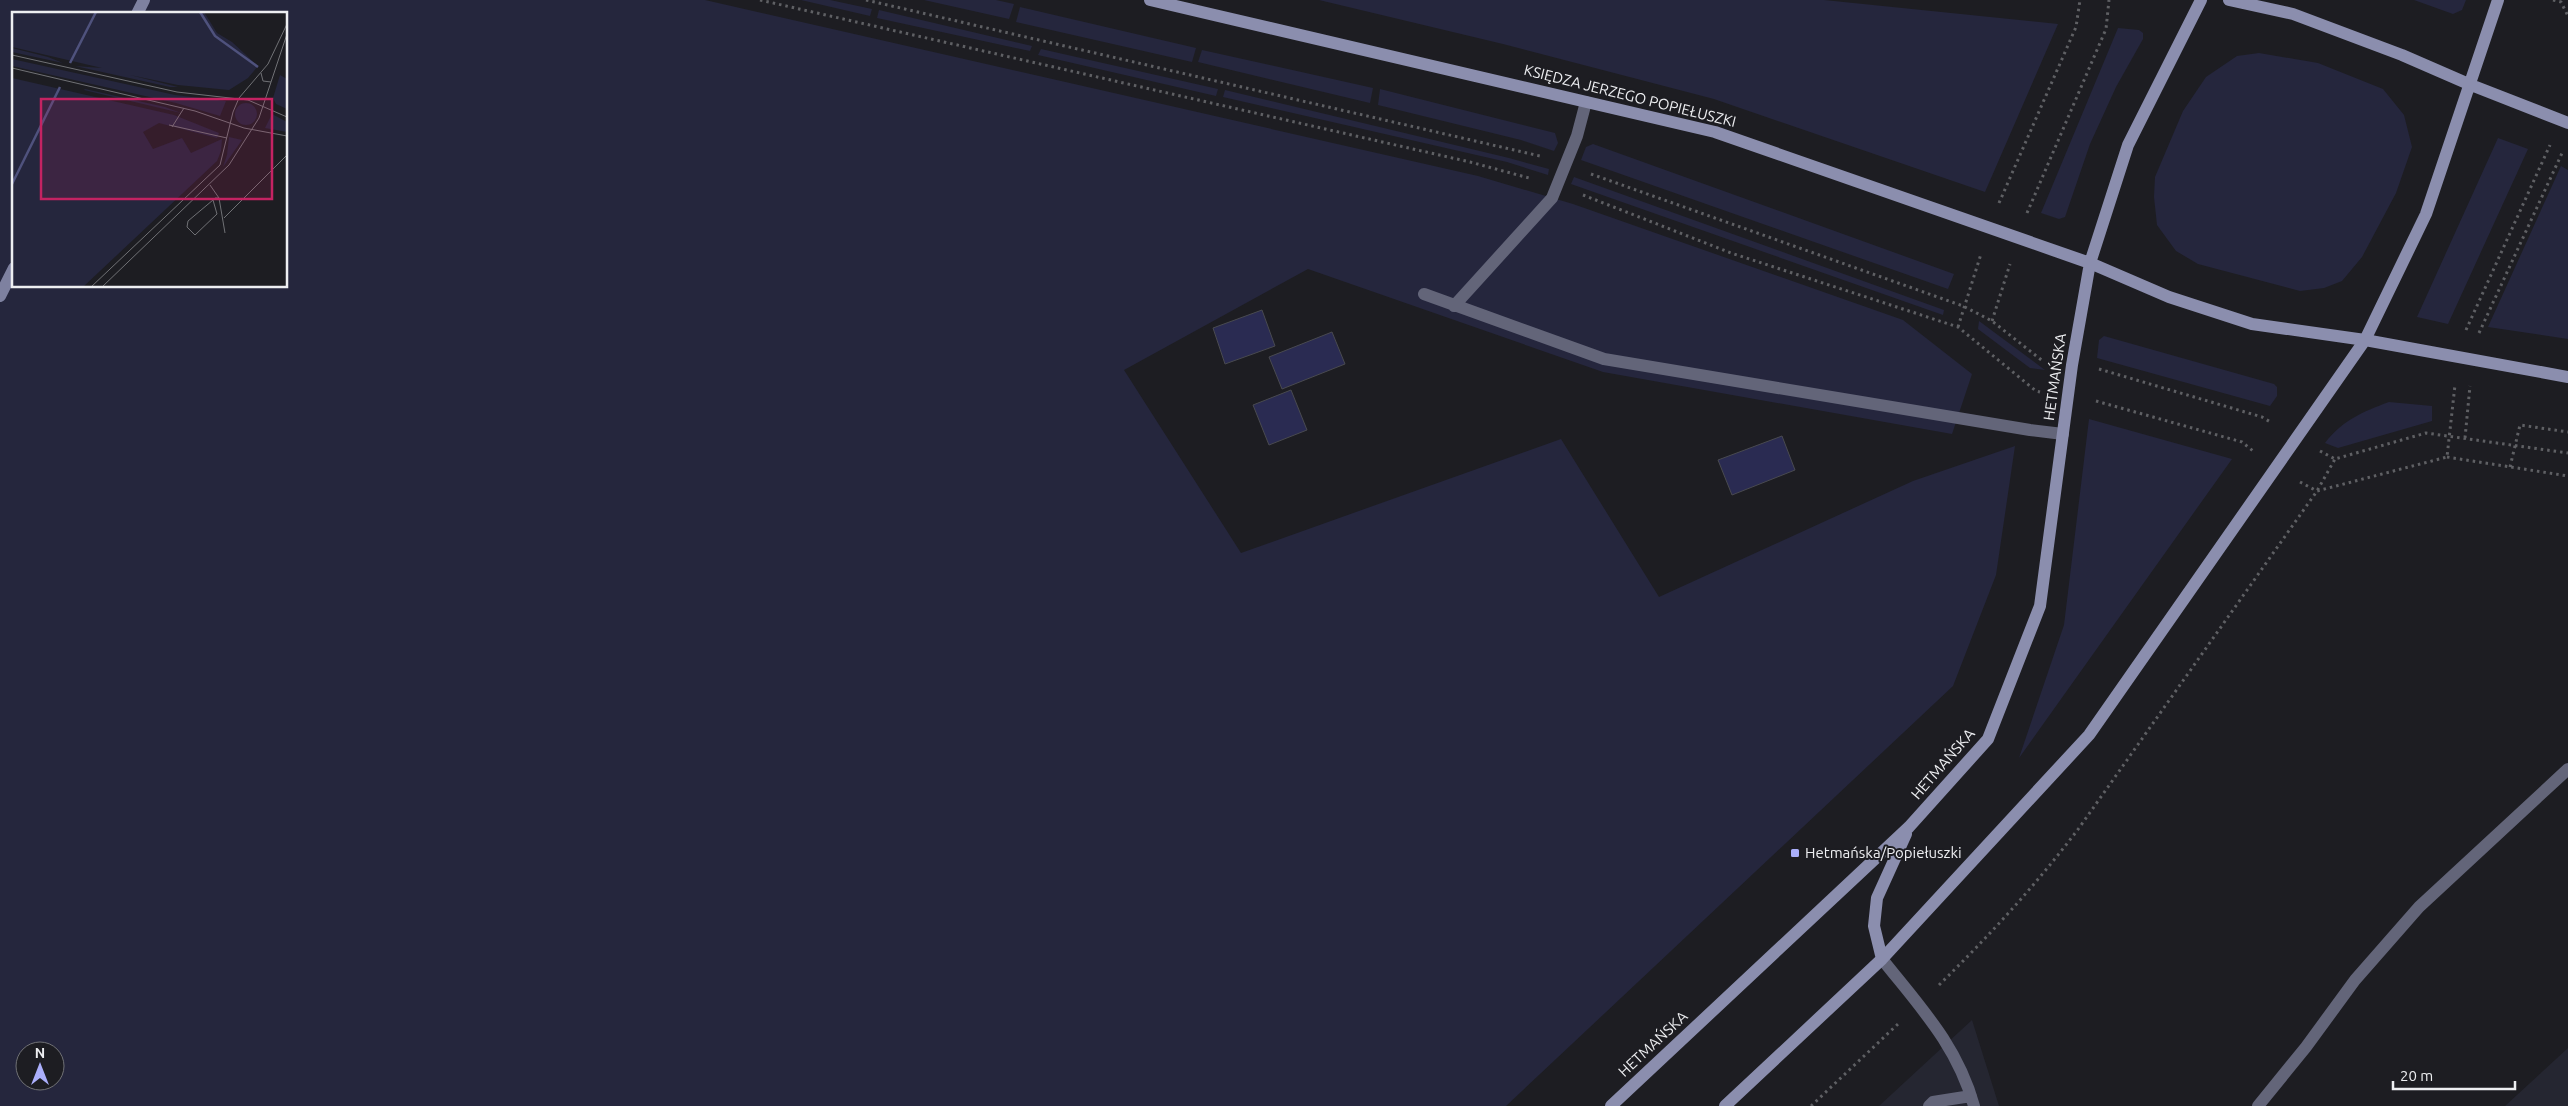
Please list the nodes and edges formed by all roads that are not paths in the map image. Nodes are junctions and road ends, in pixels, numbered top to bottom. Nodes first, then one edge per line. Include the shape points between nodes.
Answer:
1 (1150, 0) edge
2 (2201, 0) edge
3 (2229, 0) edge
4 (2498, 0) edge
5 (2471, 86) junction
6 (1586, 102) junction
7 (2565, 122) edge
8 (2090, 263) junction
9 (1424, 294) dead end
10 (1454, 306) junction
11 (2364, 340) junction
12 (2568, 377) edge
13 (2063, 434) junction
14 (2568, 769) edge
15 (1909, 827) junction
16 (1882, 959) junction
17 (1972, 1101) edge
18 (1611, 1106) edge
19 (1726, 1106) edge
20 (1929, 1106) edge
21 (2258, 1106) edge

1 - 6 main road, KSIĘDZA JERZEGO POPIEŁUSZKI
2 - 8 main road, HETMAŃSKA via 2128,145
3 - 5 main road via 2293,14 2402,55
4 - 5 main road
5 - 7 main road
5 - 11 main road via 2426,214
6 - 8 main road, KSIĘDZA JERZEGO POPIEŁUSZKI via 1715,132
6 - 10 street via 1577,136 1552,198
8 - 11 main road, KSIĘDZA JERZEGO POPIEŁUSZKI via 2169,297 2252,324
8 - 13 main road, HETMAŃSKA
9 - 10 street
10 - 13 street via 1604,359
11 - 12 main road, KSIĘDZA JERZEGO POPIEŁUSZKI
11 - 16 main road via 2088,735
13 - 15 main road, HETMAŃSKA via 2040,606 1988,739
14 - 21 street via 2419,907 2355,980
15 - 16 main road via 1877,898 1874,926
15 - 18 main road, HETMAŃSKA
16 - 17 street via 1946,1040
16 - 19 main road
17 - 20 street via 1933,1102

